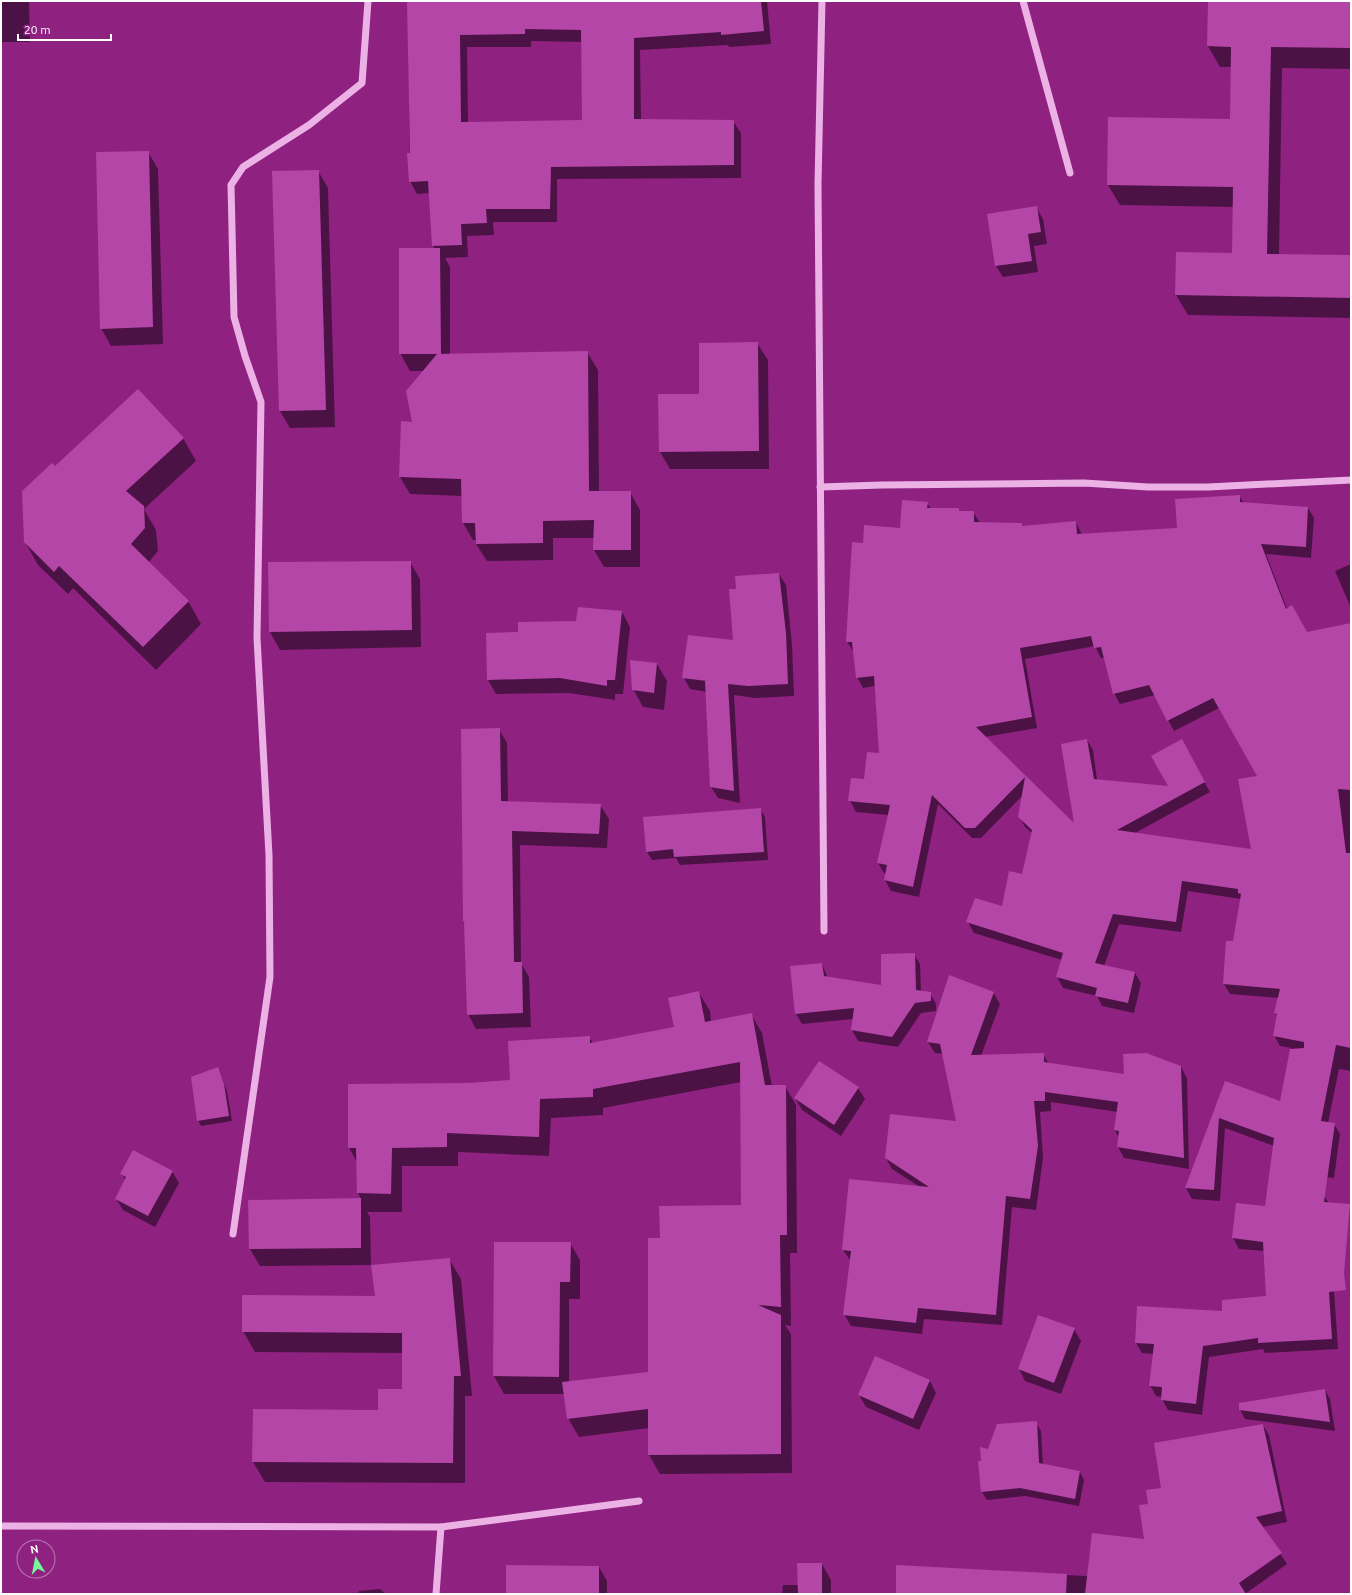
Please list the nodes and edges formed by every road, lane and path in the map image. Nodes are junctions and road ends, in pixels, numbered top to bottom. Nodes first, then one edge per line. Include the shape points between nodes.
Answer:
1 (368, 1) edge
2 (822, 1) edge
3 (1023, 1) edge
4 (1070, 173) dead end
5 (1351, 480) edge
6 (820, 487) junction
7 (824, 931) dead end
8 (233, 1234) dead end
9 (639, 1501) dead end
10 (1, 1526) edge
11 (441, 1527) junction
12 (436, 1594) edge

1 - 8 street via 362,83 309,125 243,167 231,186 234,317 261,402 257,638 269,855 270,969
2 - 6 street via 818,184
3 - 4 street
5 - 6 street via 1208,487 1077,484
6 - 7 street
9 - 11 street
10 - 11 street
11 - 12 street

